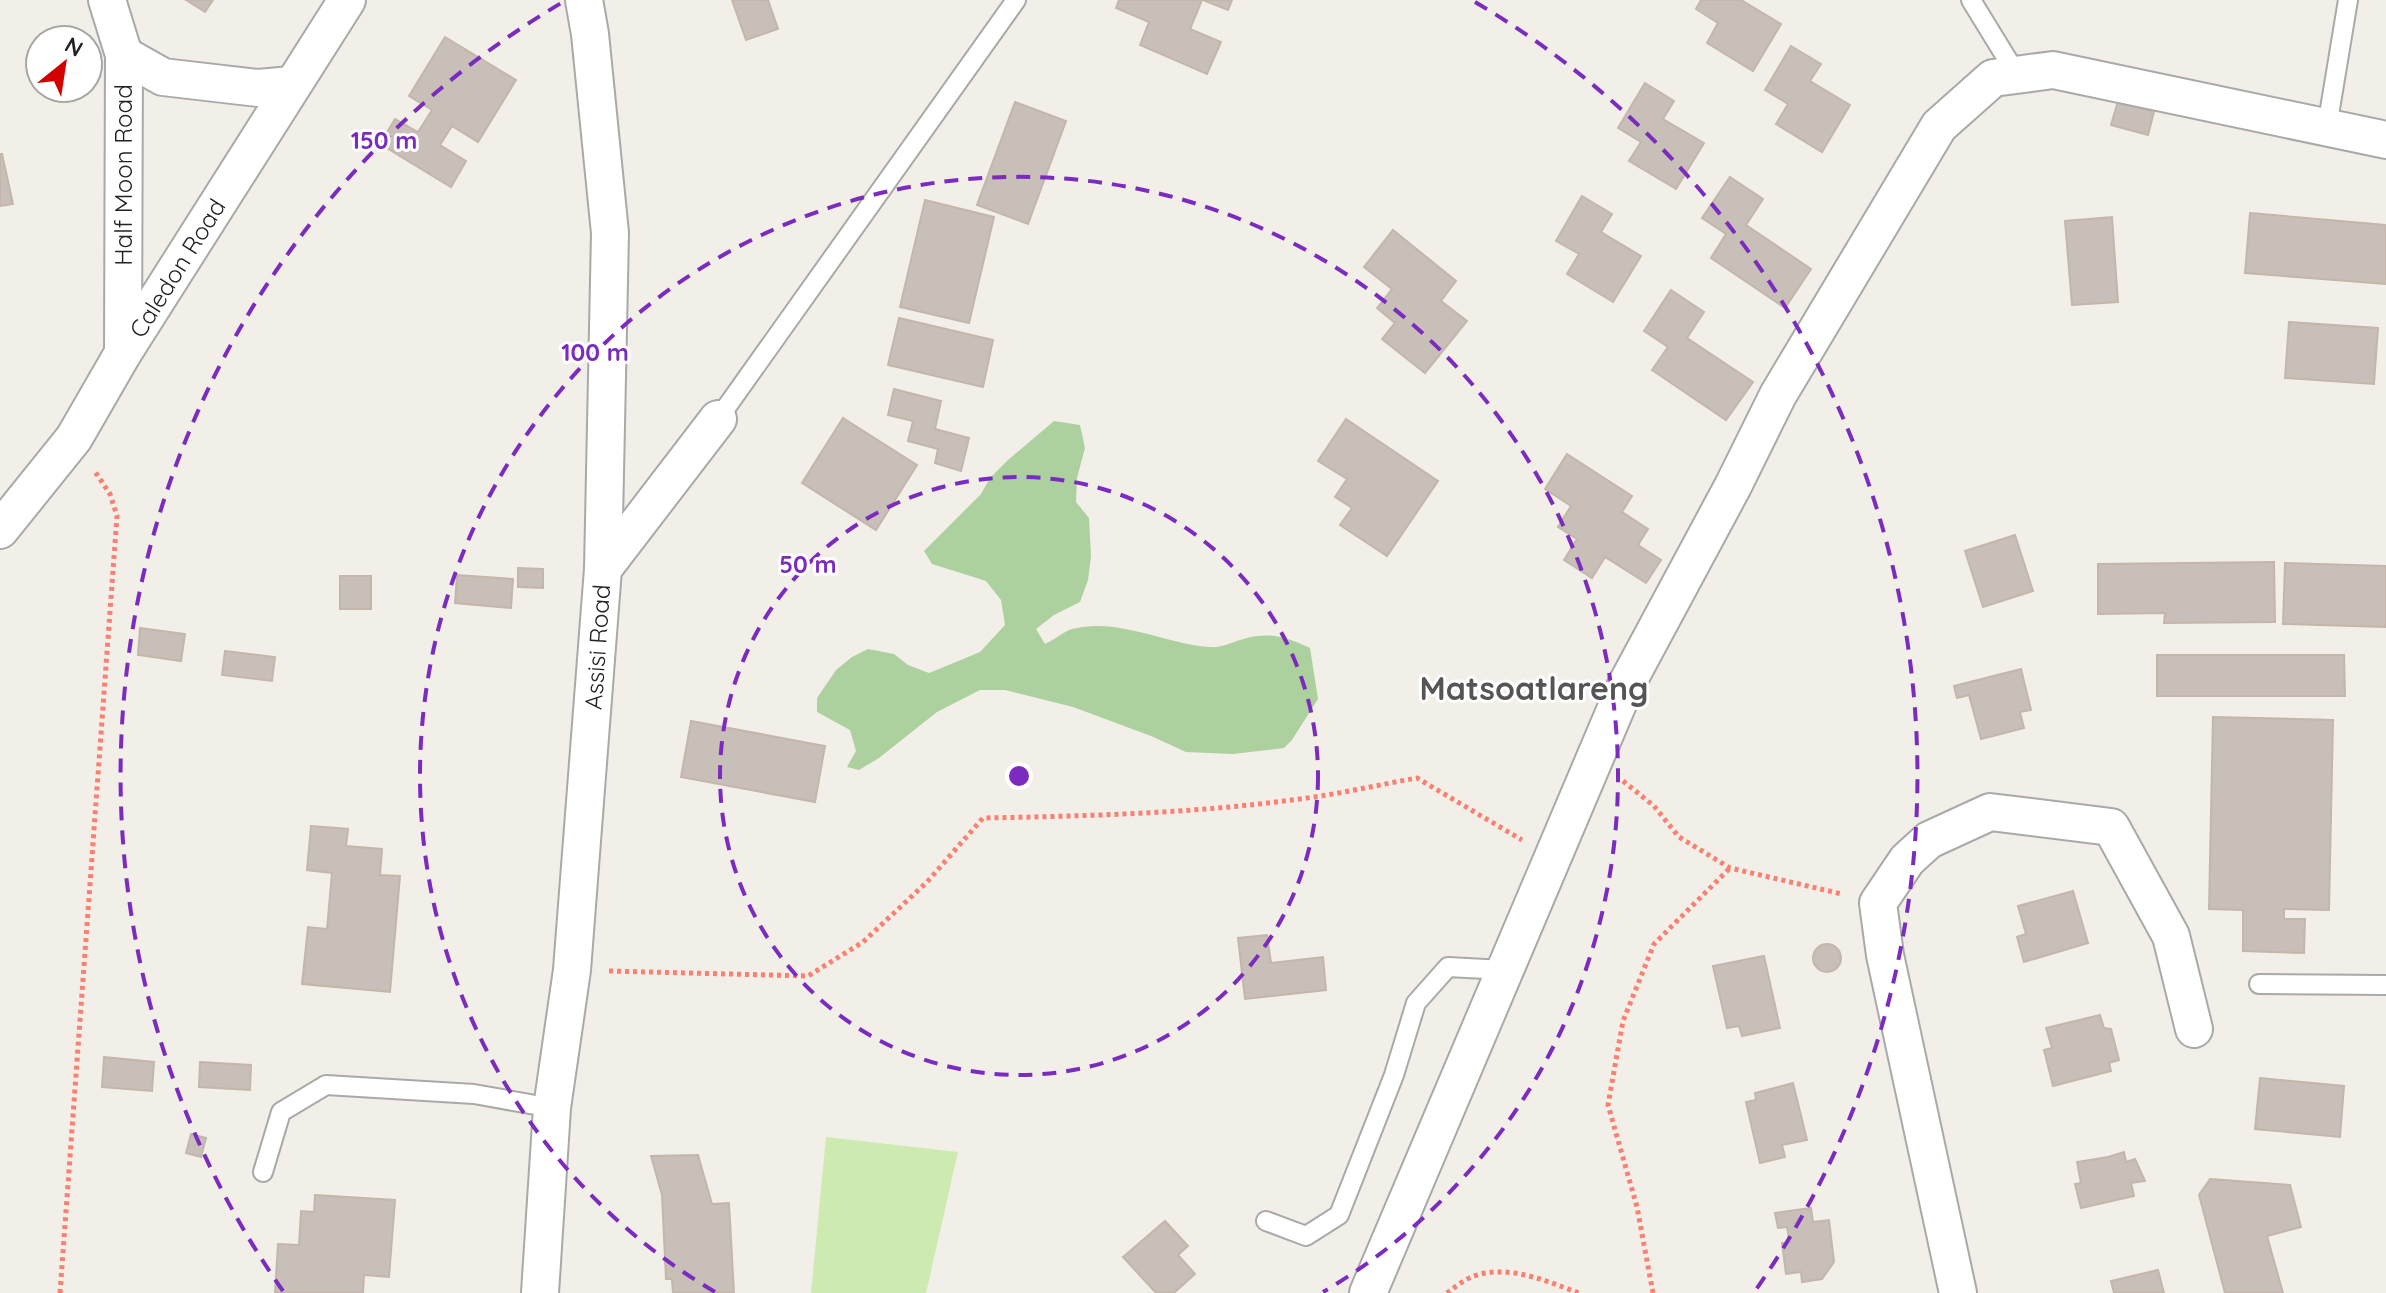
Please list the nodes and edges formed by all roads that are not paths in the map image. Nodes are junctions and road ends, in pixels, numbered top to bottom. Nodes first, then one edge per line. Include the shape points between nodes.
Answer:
1 (107, 0) edge
2 (347, 0) edge
3 (584, 0) edge
4 (1016, 0) edge
5 (1971, 0) edge
6 (2348, 0) edge
7 (124, 55) junction
8 (2017, 75) junction
9 (292, 85) junction
10 (2327, 127) junction
11 (2386, 140) edge
12 (123, 353) junction
13 (718, 419) joint
14 (0, 530) edge
15 (603, 569) junction
16 (1504, 970) junction
17 (2259, 984) dead end
18 (2386, 985) edge
19 (2194, 1029) dead end
20 (552, 1108) junction
21 (263, 1172) dead end
22 (1266, 1221) dead end
23 (540, 1293) edge
24 (1368, 1293) edge
25 (1958, 1293) edge

1 - 7 street, Half Moon Road
2 - 9 street, Caledon Road
3 - 15 street, Assisi Road via 610,233
4 - 13 lane
5 - 8 lane
6 - 10 lane
7 - 9 street via 163,77 258,88
7 - 12 street, Half Moon Road
8 - 10 street via 2053,70
8 - 16 street via 1993,78 1939,126 1778,395 1625,687
9 - 12 street, Caledon Road
10 - 11 street
12 - 14 street, Caledon Road via 74,438
13 - 15 street
15 - 20 street, Assisi Road via 572,970
16 - 22 lane via 1448,967 1416,1003 1339,1215 1306,1236
16 - 24 street
17 - 18 lane
19 - 25 street via 2171,936 2111,827 1990,812 1929,840 1907,860 1878,903
20 - 21 lane via 474,1094 326,1085 281,1112
20 - 23 street, Assisi Road

